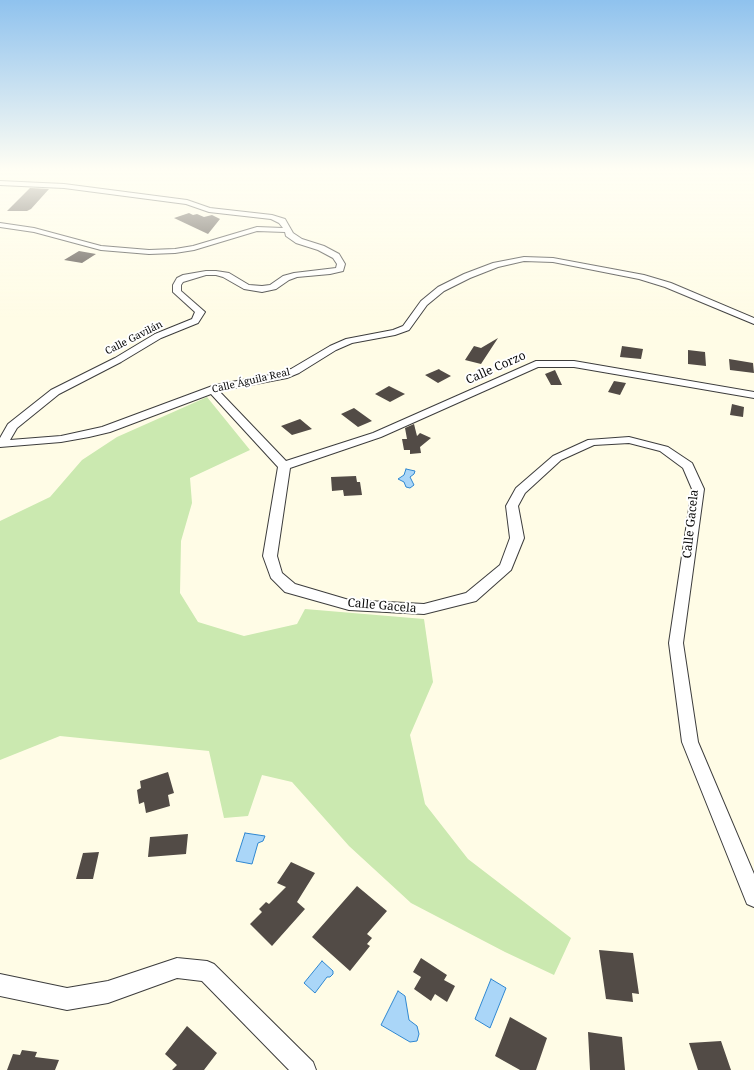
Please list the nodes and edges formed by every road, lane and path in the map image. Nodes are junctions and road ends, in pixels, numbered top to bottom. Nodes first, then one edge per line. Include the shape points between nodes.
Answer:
1 (271, 218) edge
2 (0, 225) edge
3 (288, 230) junction
4 (754, 322) edge
5 (213, 390) junction
6 (754, 396) edge
7 (1, 444) edge
8 (284, 466) junction
9 (754, 897) edge
10 (0, 985) edge
11 (305, 1070) edge

1 - 3 street via 282,221
2 - 3 street via 34,230 101,248 149,252 194,248 257,229
3 - 7 street, Calle Gavilán via 289,234 299,241 336,256 341,264 340,269 297,275 286,278 273,287 262,289 247,287 226,275 216,273 180,280 177,292 200,312 195,321 158,336 55,392 12,426
4 - 5 street, Calle Águila Real via 668,285 641,277 553,260 524,259 496,265 441,289 424,303 406,328 333,348 283,376
5 - 7 street, Calle Águila Real via 95,433 61,439
5 - 8 street
6 - 8 street, Calle Corzo via 574,364 536,364 377,435
8 - 9 street, Calle Gacela via 270,556 276,575 290,588 349,605 424,609 471,597 506,567 517,538 512,506 520,491 557,458 592,442 629,440 664,449 688,466 698,488 676,643 690,742
10 - 11 street via 67,999 108,992 177,968 207,971

